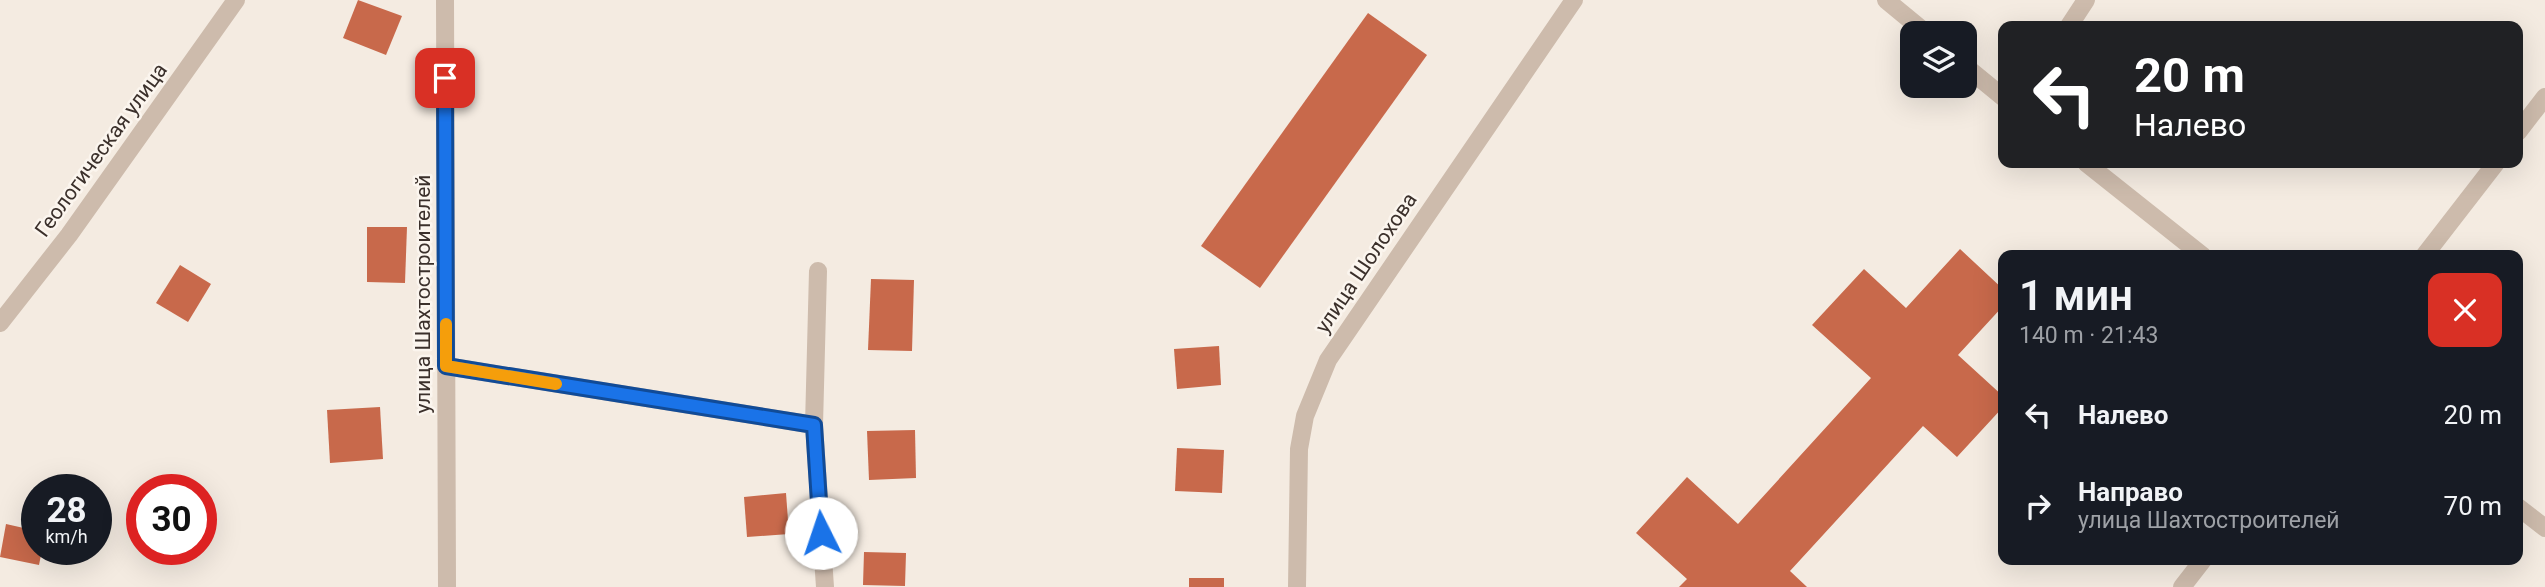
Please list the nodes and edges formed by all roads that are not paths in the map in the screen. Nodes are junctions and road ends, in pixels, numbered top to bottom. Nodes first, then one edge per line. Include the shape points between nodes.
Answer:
1 (236, 0) edge
2 (445, 0) edge
3 (1574, 0) edge
4 (1886, 0) edge
5 (2086, 0) edge
6 (1911, 21) edge
7 (2071, 21) edge
8 (1977, 76) edge
9 (1998, 93) edge
10 (2545, 97) edge
11 (2523, 126) edge
12 (2092, 168) edge
13 (2492, 168) edge
14 (2195, 250) edge
15 (2429, 250) edge
16 (818, 271) dead end
17 (0, 323) edge
18 (446, 366) junction
19 (814, 425) junction
20 (2523, 511) edge
21 (2545, 528) edge
22 (2199, 565) edge
23 (447, 587) edge
24 (825, 587) edge
25 (1297, 587) edge
26 (2182, 587) edge

1 - 17 street, Геологическая улица via 69,235
2 - 18 street, улица Шахтостроителей
3 - 25 street, улица Шолохова via 1328,360 1305,416 1299,449
4 - 6 street
5 - 7 street
8 - 9 street
10 - 11 street
12 - 14 street
13 - 15 street
16 - 19 street
18 - 19 street
18 - 23 street, улица Шахтостроителей
19 - 24 street
20 - 21 street
22 - 26 street

